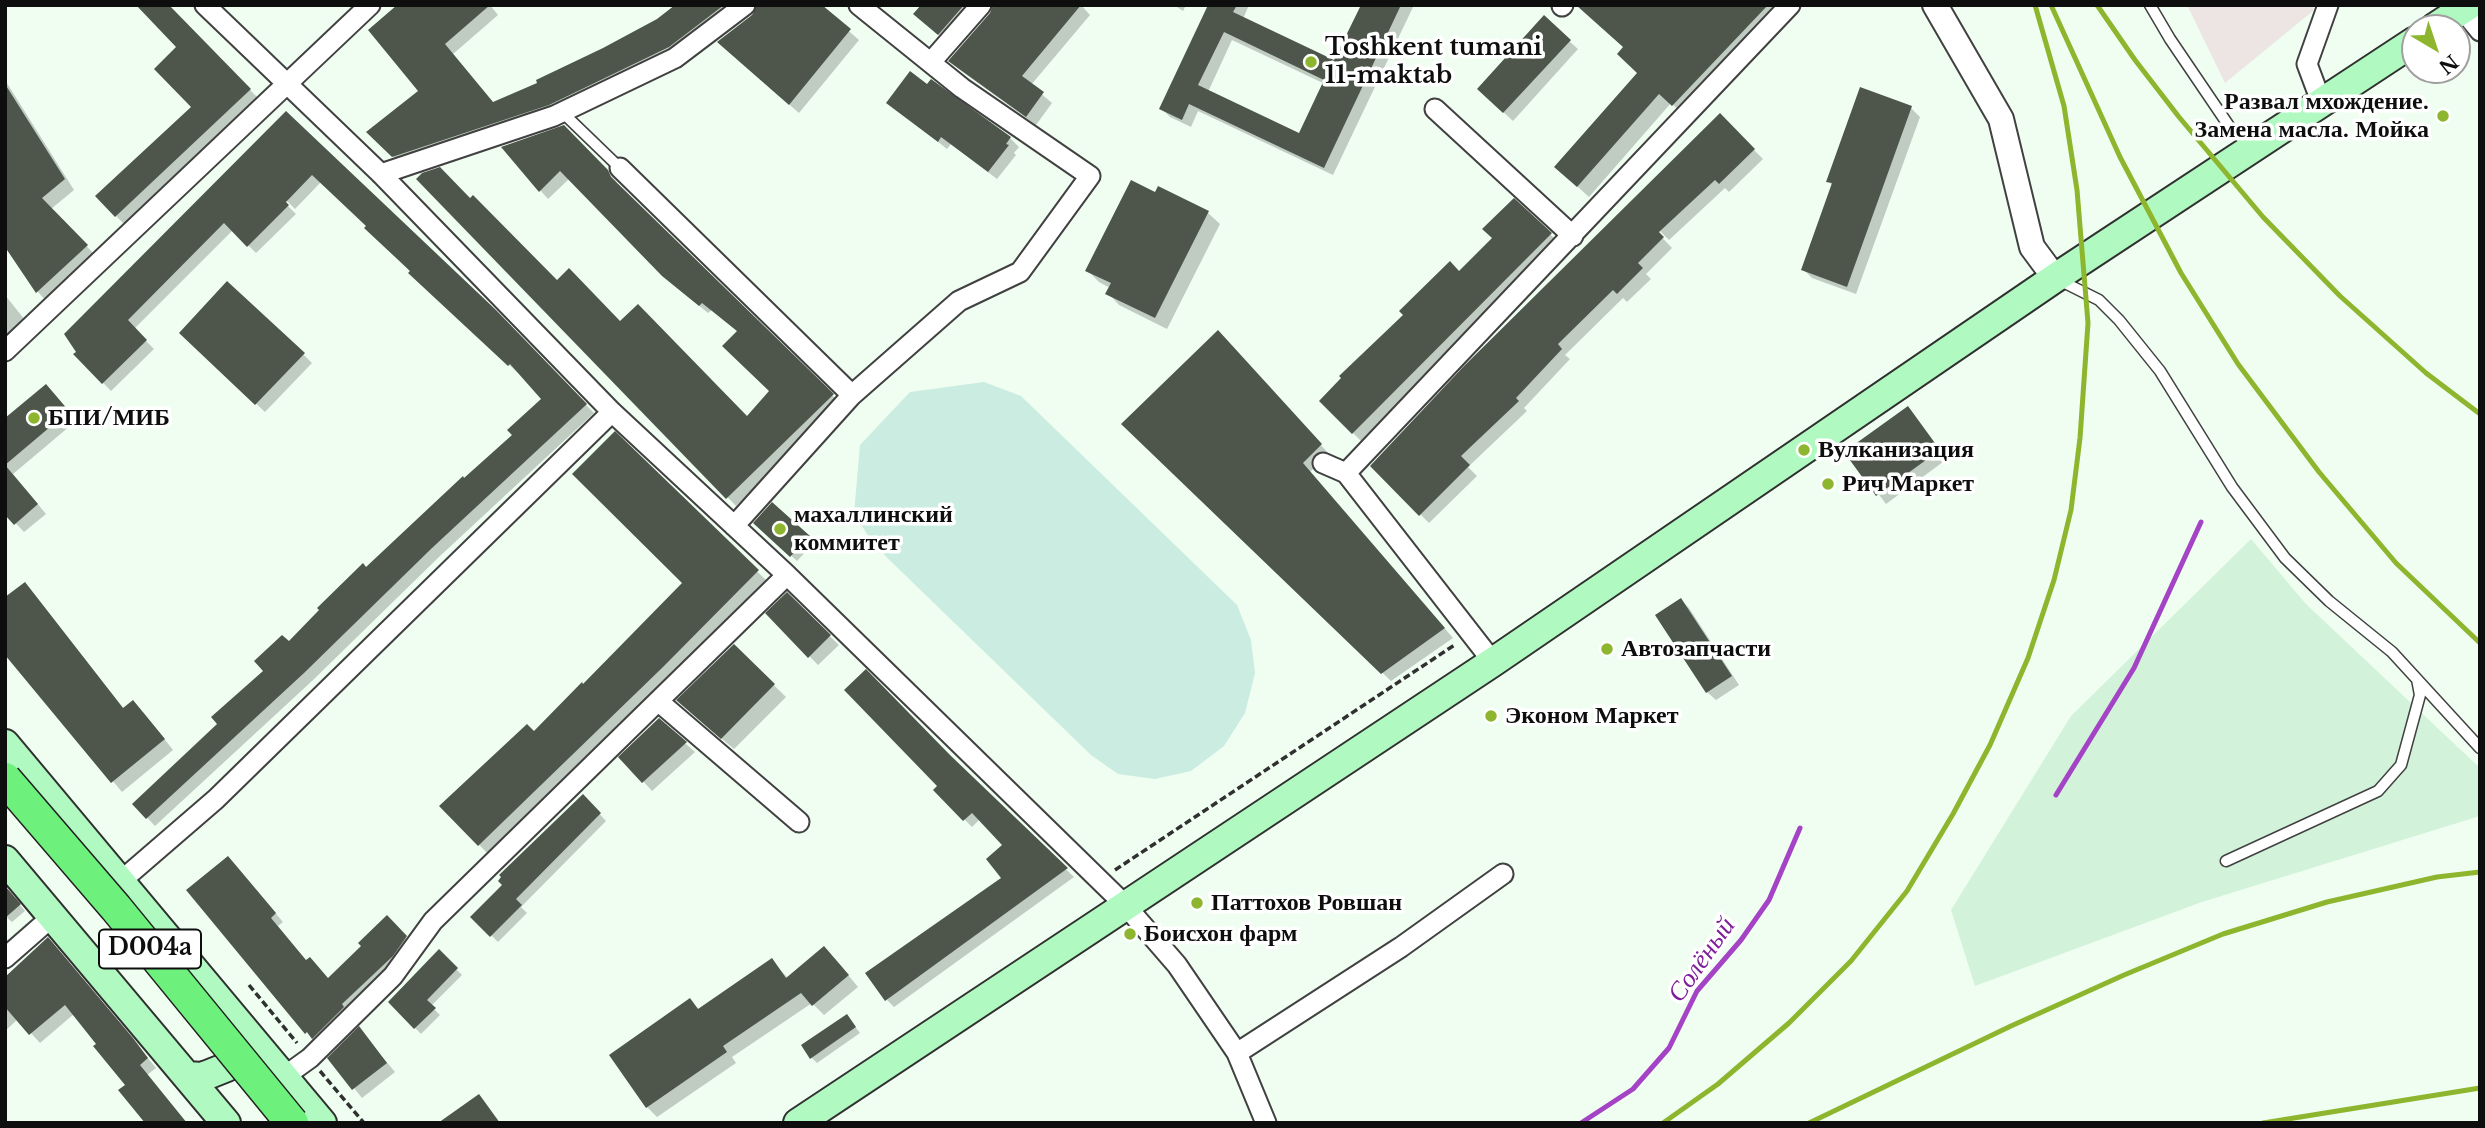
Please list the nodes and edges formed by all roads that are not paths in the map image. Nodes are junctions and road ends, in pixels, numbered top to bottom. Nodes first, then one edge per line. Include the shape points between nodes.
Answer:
1 (205, 5) edge
2 (370, 5) edge
3 (745, 5) edge
4 (859, 5) edge
5 (981, 5) edge
6 (1790, 5) edge
7 (1934, 5) edge
8 (2150, 5) edge
9 (2328, 5) edge
10 (2401, 50) edge
11 (931, 62) junction
12 (286, 84) junction
13 (2322, 104) junction
14 (1435, 109) dead end
15 (562, 112) junction
16 (2253, 149) junction
17 (620, 168) joint
18 (381, 174) junction
19 (1573, 236) junction
20 (2054, 278) junction
21 (5, 351) edge
22 (852, 395) junction
23 (612, 412) junction
24 (1323, 463) dead end
25 (1346, 473) junction
26 (734, 526) junction
27 (787, 575) junction
28 (1493, 662) junction
29 (2416, 678) junction
30 (657, 701) junction
31 (5, 744) edge
32 (2480, 748) edge
33 (5, 779) edge
34 (5, 803) edge
35 (799, 822) dead end
36 (5, 860) edge
37 (2226, 861) dead end
38 (1503, 874) dead end
39 (121, 881) junction
40 (1125, 905) junction
41 (53, 916) junction
42 (5, 958) edge
43 (240, 1023) junction
44 (1237, 1054) junction
45 (188, 1076) junction
46 (285, 1076) junction
47 (226, 1123) edge
48 (267, 1123) edge
49 (292, 1123) edge
50 (322, 1123) edge
51 (798, 1123) edge
52 (1266, 1123) edge

1 - 12 street
2 - 12 street
3 - 15 street via 675,58
4 - 11 street
5 - 11 street
6 - 19 street
7 - 20 street via 2001,119 2032,247
8 - 16 lane via 2229,126
9 - 13 street via 2307,64
10 - 13 main road
11 - 22 street via 1090,176 1020,272 960,301
12 - 18 street
12 - 21 street
13 - 16 main road
14 - 19 street
15 - 17 lane
15 - 18 street
16 - 20 main road
17 - 22 street
18 - 23 street
19 - 25 street
20 - 28 main road
20 - 29 lane via 2099,300 2119,320 2160,371 2232,487 2285,558
22 - 26 street
23 - 26 street
23 - 39 street via 216,800
24 - 25 street
25 - 28 street
26 - 27 street
27 - 30 street
27 - 40 street
28 - 40 main road
29 - 32 lane
29 - 37 lane via 2420,695 2401,765 2378,791
30 - 35 street
30 - 46 street via 433,921 393,976 310,1059
31 - 39 main road
33 - 49 main road, D004a, bridge
34 - 48 main road, D004a
36 - 41 main road
38 - 44 street
39 - 43 main road
40 - 44 street via 1177,965
40 - 51 main road
41 - 42 street
41 - 45 main road
43 - 45 main road via 241,1042 227,1066 202,1077
43 - 46 main road
44 - 52 street
45 - 47 main road
46 - 50 main road

